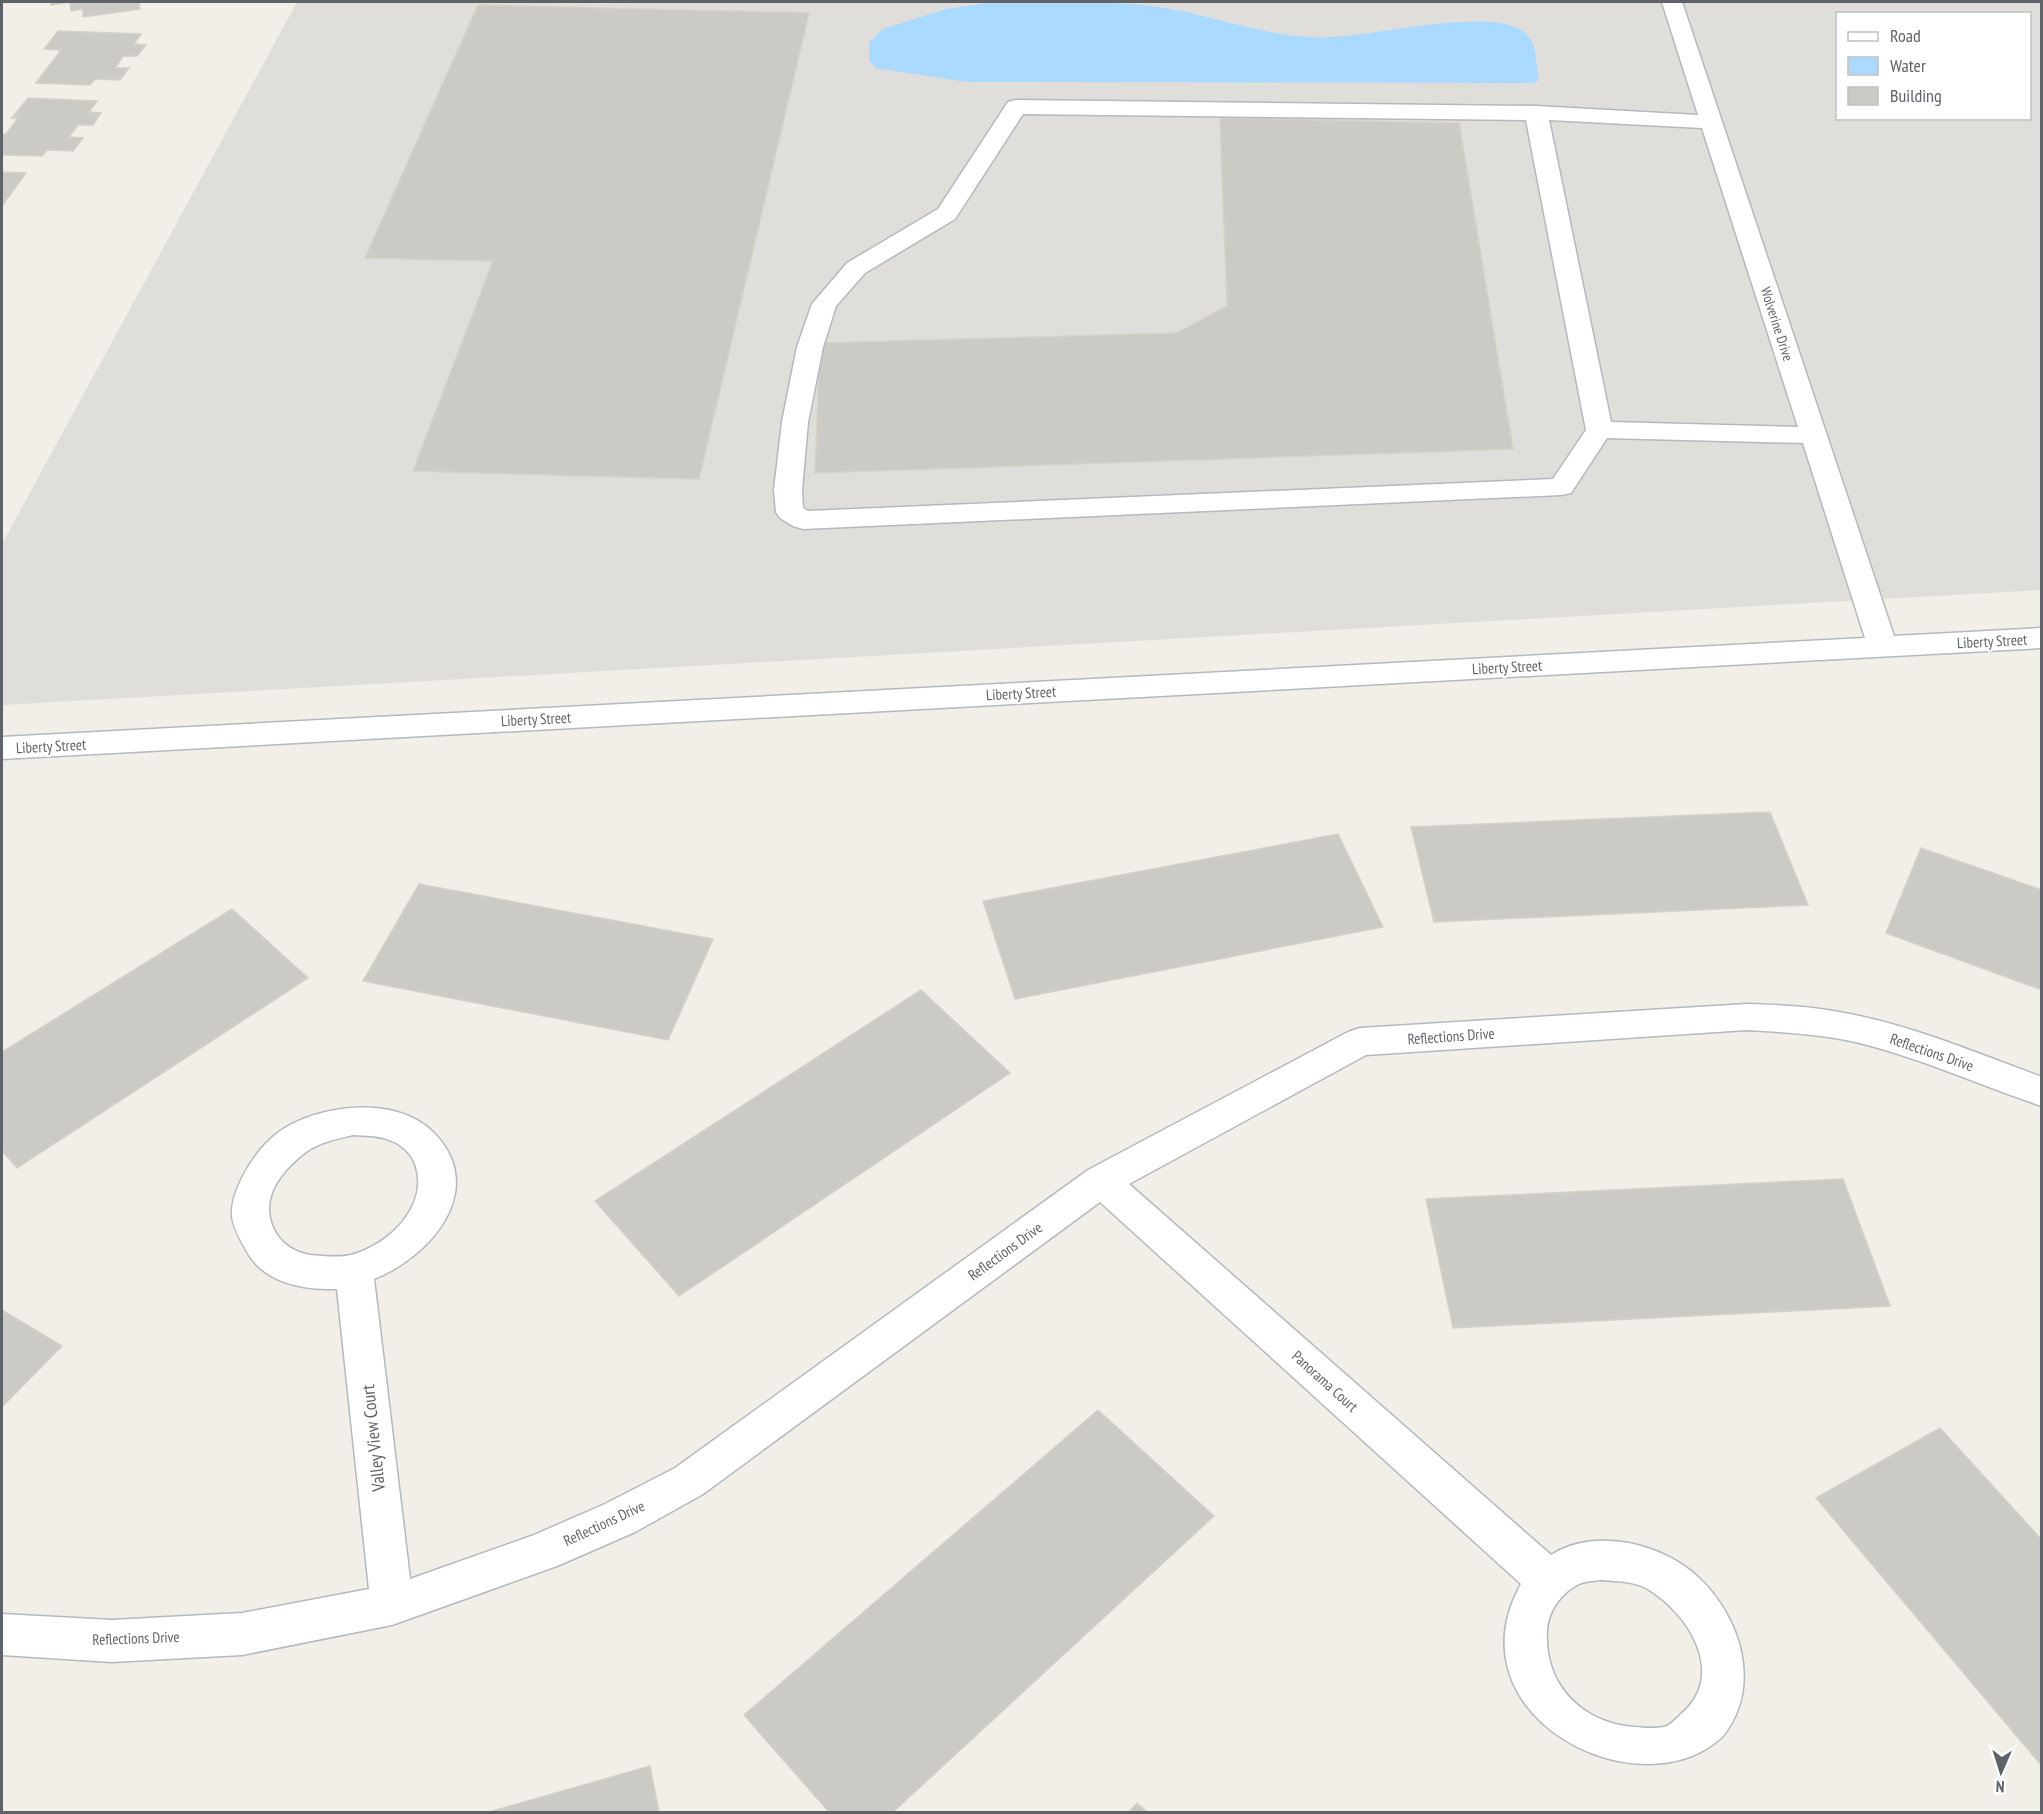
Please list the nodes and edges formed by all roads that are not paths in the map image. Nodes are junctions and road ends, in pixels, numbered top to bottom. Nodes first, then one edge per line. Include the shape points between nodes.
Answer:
1 (1672, 2) edge
2 (1536, 113) junction
3 (1710, 122) junction
4 (1599, 430) junction
5 (1813, 435) junction
6 (2042, 638) edge
7 (1883, 646) junction
8 (2, 748) edge
9 (2042, 1092) edge
10 (1101, 1181) junction
11 (354, 1270) junction
12 (1548, 1580) junction
13 (392, 1605) junction
14 (2, 1635) edge

1 - 3 street, Wolverine Drive
2 - 3 street
2 - 4 street
2 - 4 street via 1016,106 947,214 856,268 824,304 810,347 795,422 788,490 790,512 803,520 1561,487
3 - 5 street, Wolverine Drive
4 - 5 street
5 - 7 street, Wolverine Drive
6 - 7 street, Liberty Street
7 - 8 street, Liberty Street
9 - 10 street, Reflections Drive via 1892,1038 1799,1019 1748,1017 1360,1042
10 - 12 street, Panorama Court
10 - 13 street, Reflections Drive via 689,1481 620,1518 542,1552
11 - 11 street via 384,1258 410,1239 429,1216 437,1192 436,1168 426,1147 406,1131 381,1122 332,1125 294,1141 271,1161 256,1185 250,1210 254,1234 269,1255 292,1268 322,1274
11 - 13 street, Valley View Court
12 - 12 street via 1530,1604 1523,1635 1528,1668 1543,1699 1569,1726 1602,1744 1636,1751 1671,1748 1699,1731 1717,1709 1724,1681 1723,1661 1710,1621 1689,1594 1662,1574 1632,1563 1601,1560 1571,1565
13 - 14 street, Reflections Drive via 242,1634 112,1641

